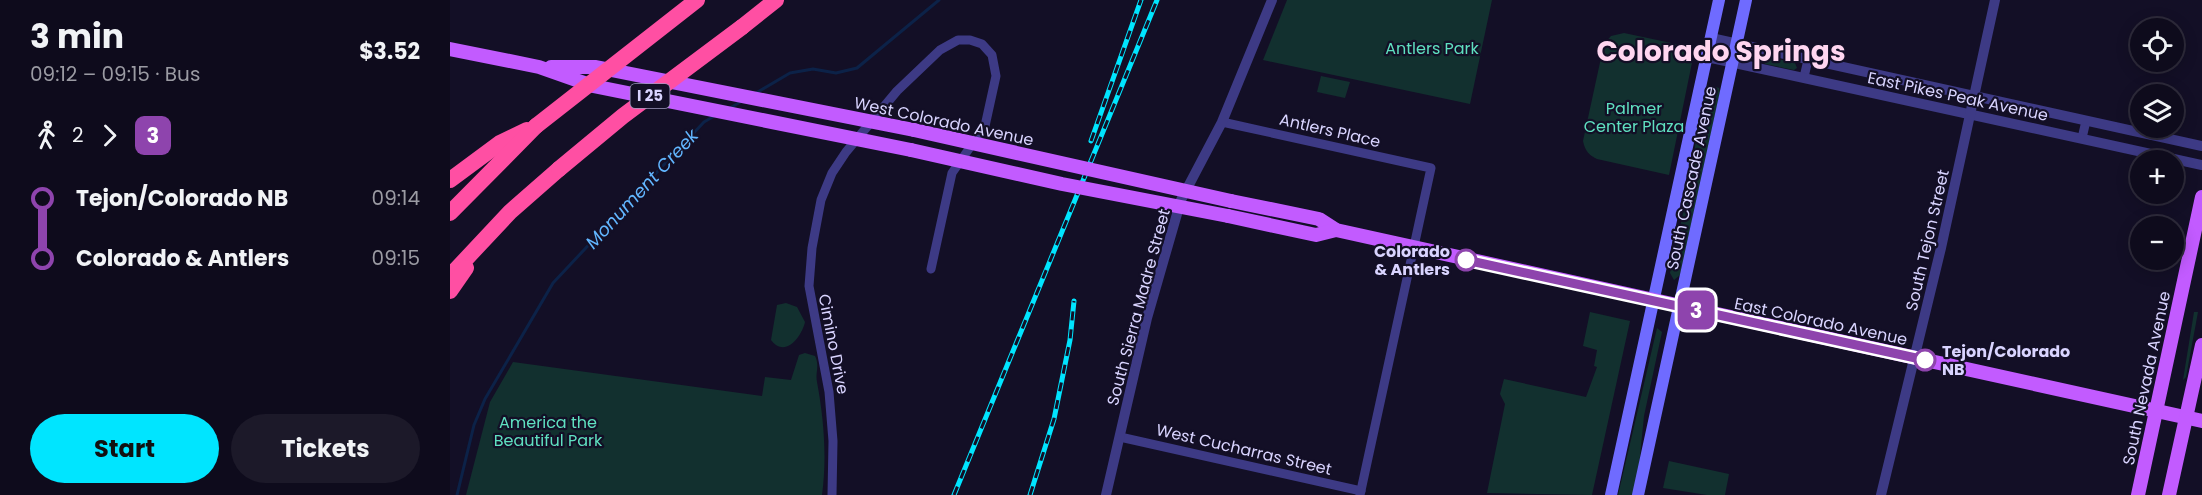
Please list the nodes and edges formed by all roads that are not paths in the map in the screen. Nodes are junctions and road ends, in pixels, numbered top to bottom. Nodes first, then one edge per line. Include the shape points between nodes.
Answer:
1 (697, 0) edge
2 (776, 0) edge
3 (1272, 0) edge
4 (1719, 0) edge
5 (1746, 0) edge
6 (1995, 0) edge
7 (1711, 38) junction
8 (1737, 44) junction
9 (450, 50) edge
10 (1707, 57) junction
11 (1808, 60) junction
12 (1733, 62) junction
13 (539, 68) junction
14 (1804, 77) junction
15 (1974, 97) junction
16 (1970, 115) junction
17 (2086, 121) junction
18 (872, 122) junction
19 (1222, 122) junction
20 (536, 126) junction
21 (858, 138) junction
22 (2082, 138) junction
23 (2202, 146) edge
24 (2202, 165) edge
25 (450, 180) edge
26 (2202, 197) edge
27 (450, 213) edge
28 (1336, 230) junction
29 (488, 235) junction
30 (1414, 248) junction
31 (931, 269) dead end
32 (450, 276) edge
33 (450, 291) edge
34 (1653, 301) junction
35 (1680, 306) junction
36 (2202, 345) edge
37 (1914, 358) junction
38 (2157, 411) junction
39 (2186, 417) junction
40 (2202, 421) edge
41 (1120, 437) junction
42 (1360, 493) edge
43 (832, 495) edge
44 (1106, 495) edge
45 (1611, 495) edge
46 (1638, 495) edge
47 (1881, 495) edge
48 (2138, 495) edge
49 (2169, 495) edge

1 - 20 highway, bridge
2 - 29 highway, I 25, bridge via 623,116
3 - 19 street, South Sierra Madre Street
4 - 7 main road, South Cascade Avenue
5 - 8 main road, South Cascade Avenue
6 - 15 street, South Tejon Street
7 - 8 street, East Pikes Peak Avenue
7 - 10 main road, South Cascade Avenue
8 - 11 street, East Pikes Peak Avenue
8 - 12 main road, South Cascade Avenue
9 - 13 main road, West Colorado Avenue
10 - 12 street, East Pikes Peak Avenue
10 - 34 main road, South Cascade Avenue
11 - 14 street
11 - 15 street, East Pikes Peak Avenue
12 - 14 street, East Pikes Peak Avenue
12 - 35 main road, South Cascade Avenue
13 - 18 main road, West Colorado Avenue via 596,67
13 - 21 main road, West Colorado Avenue via 592,86
14 - 16 street, East Pikes Peak Avenue
15 - 16 street, South Tejon Street
15 - 17 street, East Pikes Peak Avenue
16 - 22 street, East Pikes Peak Avenue
16 - 37 street, South Tejon Street
17 - 22 street
17 - 23 street, East Pikes Peak Avenue
18 - 21 street, Cimino Drive
18 - 28 main road, West Colorado Avenue, bridge via 1318,219
18 - 31 street, Cimino Drive via 908,79 940,50 958,40 970,39 982,44 992,55 996,76 985,126 952,173
19 - 30 street, Antlers Place via 1431,168
19 - 41 street, South Sierra Madre Street via 1181,200 1147,318
20 - 25 highway via 500,143
20 - 27 highway
21 - 28 main road, West Colorado Avenue, bridge via 1316,235
21 - 43 street, Cimino Drive via 825,188 812,248 809,297 829,392
22 - 24 street, East Pikes Peak Avenue
26 - 38 main road, South Nevada Avenue
28 - 30 main road, West Colorado Avenue
29 - 32 highway, I 25
29 - 33 highway
30 - 34 main road, West Colorado Avenue
30 - 42 street
34 - 35 main road, West Colorado Avenue
34 - 45 main road, South Cascade Avenue
35 - 37 main road, East Colorado Avenue
35 - 46 main road, South Cascade Avenue
36 - 39 main road
37 - 38 main road, East Colorado Avenue
37 - 47 street, South Tejon Street
38 - 39 main road, East Colorado Avenue
38 - 48 main road, South Nevada Avenue
39 - 40 main road, East Colorado Avenue
39 - 49 main road
41 - 42 street, West Cucharras Street
41 - 44 street, South Sierra Madre Street

